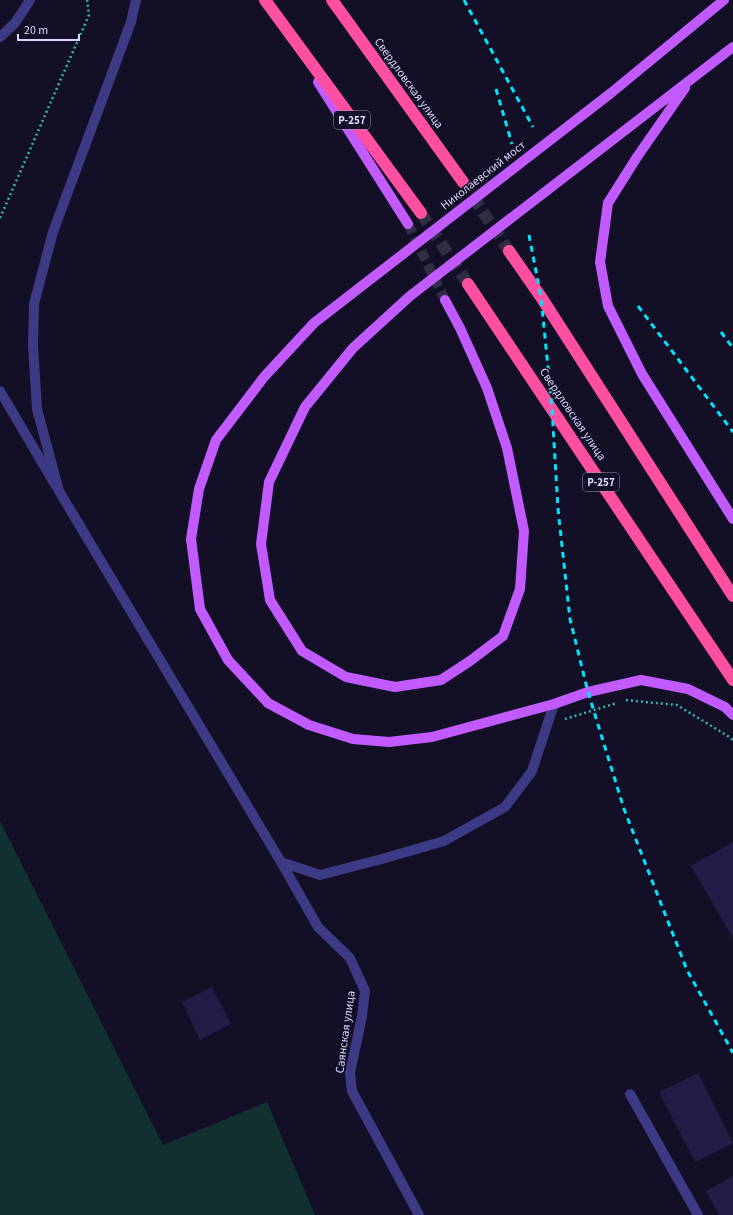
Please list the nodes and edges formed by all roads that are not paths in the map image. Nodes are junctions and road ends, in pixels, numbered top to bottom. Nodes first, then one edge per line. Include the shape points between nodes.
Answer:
1 (30, 0) edge
2 (136, 0) edge
3 (265, 0) edge
4 (332, 0) edge
5 (724, 0) edge
6 (284, 27) junction
7 (0, 37) edge
8 (733, 47) edge
9 (691, 80) junction
10 (463, 182) tunnel mouth
11 (420, 213) tunnel mouth
12 (408, 224) tunnel mouth
13 (509, 251) tunnel mouth
14 (468, 284) tunnel mouth
15 (444, 300) tunnel mouth
16 (0, 391) edge
17 (59, 491) junction
18 (733, 519) edge
19 (733, 596) edge
20 (733, 680) edge
21 (554, 704) junction
22 (733, 716) edge
23 (281, 862) junction
24 (630, 1094) dead end
25 (419, 1215) edge
26 (698, 1215) edge

1 - 7 street via 15,23
2 - 17 street via 131,22 53,232 34,304 33,346 37,409
3 - 6 highway, Р-257
4 - 10 highway, Свердловская улица
5 - 21 main road, Николаевский мост via 611,94 314,323 264,377 216,440 200,489 190,539 200,609 228,660 268,703 309,725 353,739 389,742 432,737
6 - 11 highway, Р-257
6 - 12 main road
8 - 9 main road
9 - 15 main road via 410,296 353,348 305,407 269,482 261,544 270,600 302,651 346,677 395,687 441,680 503,636 520,589 524,532 507,448 490,395
9 - 18 main road via 608,203 600,262 608,306 642,374
13 - 19 highway
14 - 20 highway, Свердловская улица / Р-257
16 - 17 street, Саянская улица
17 - 23 street, Саянская улица
21 - 22 main road, Николаевский мост via 588,692 641,680 688,689 725,707
21 - 23 street via 532,771 505,807 444,841 320,875
23 - 25 street, Саянская улица via 318,927 350,958 365,990 350,1073 352,1091
24 - 26 street

